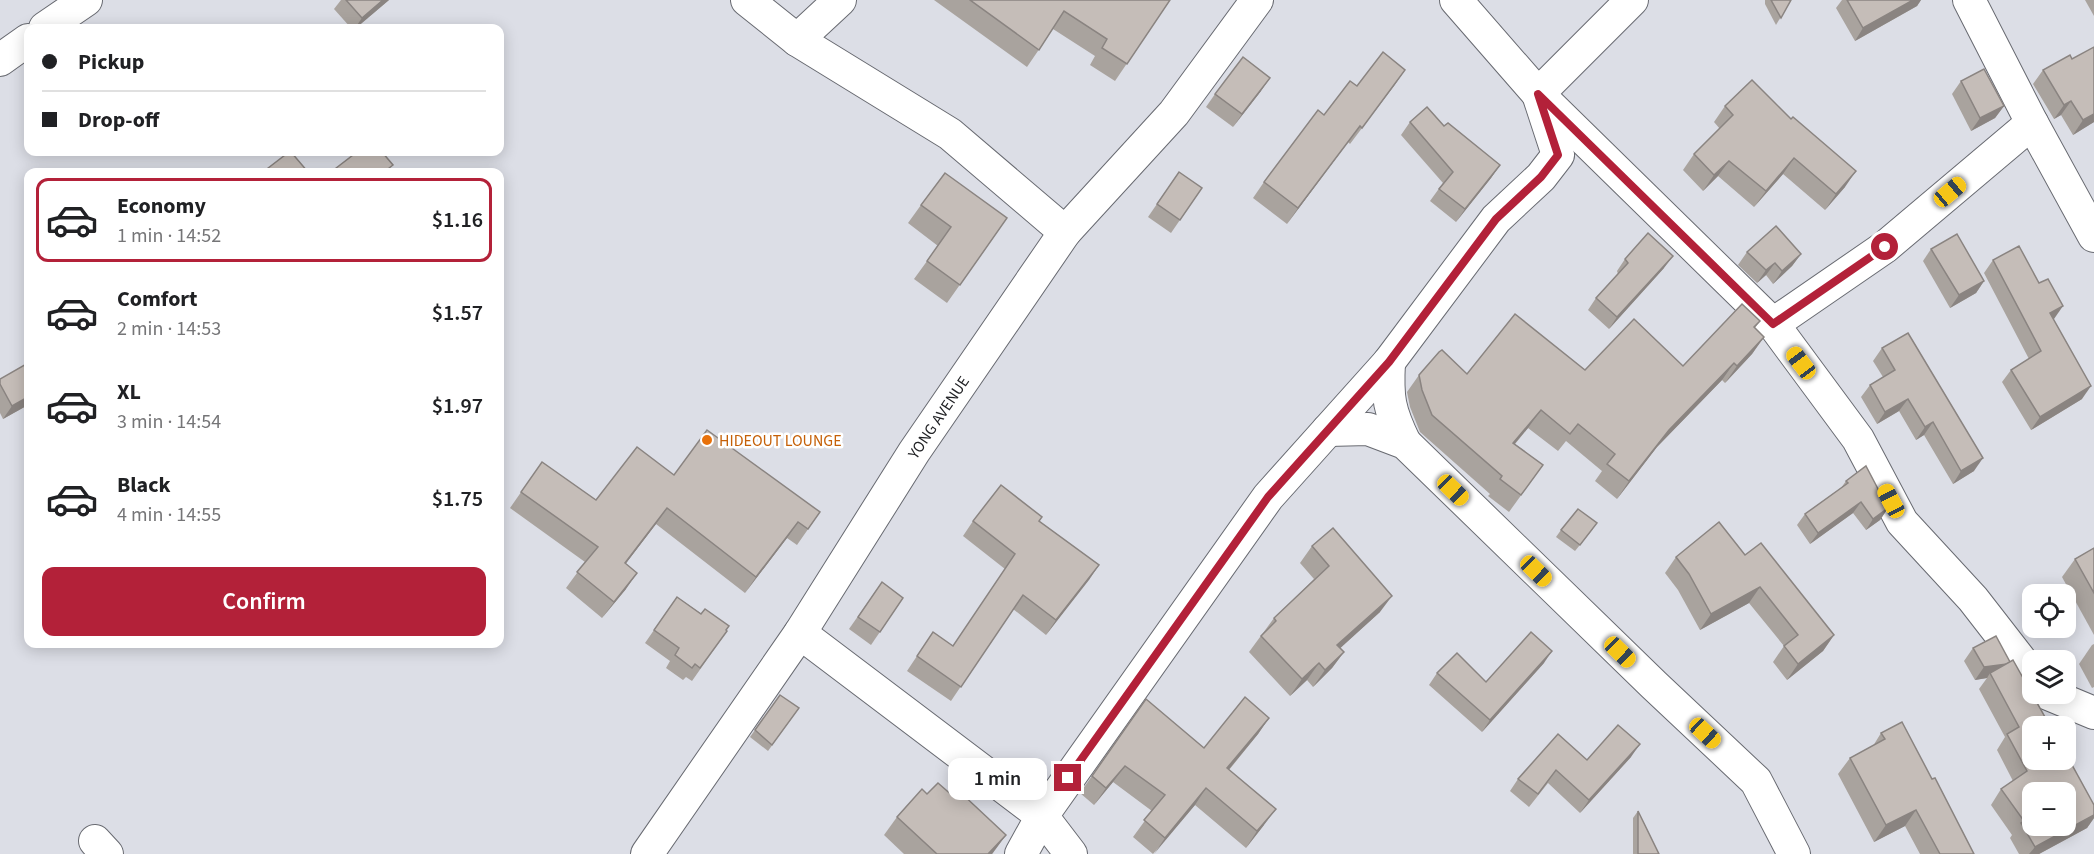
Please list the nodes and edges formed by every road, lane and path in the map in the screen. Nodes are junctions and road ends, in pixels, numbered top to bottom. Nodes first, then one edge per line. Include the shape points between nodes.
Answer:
1 (86, 0) edge
2 (747, 0) edge
3 (840, 0) edge
4 (1257, 0) edge
5 (1456, 0) edge
6 (1632, 0) edge
7 (1969, 0) edge
8 (51, 24) edge
9 (797, 40) junction
10 (24, 43) edge
11 (0, 60) edge
12 (1538, 94) junction
13 (2032, 123) junction
14 (1065, 232) junction
15 (2094, 236) edge
16 (1773, 324) junction
17 (1389, 362) junction
18 (1328, 430) junction
19 (1405, 443) junction
20 (800, 633) junction
21 (2022, 662) edge
22 (2072, 704) edge
23 (2094, 713) edge
24 (1042, 816) junction
25 (647, 854) edge
26 (1021, 854) edge
27 (1071, 854) edge
28 (1794, 854) edge

1 - 8 street
2 - 9 street
3 - 9 street
4 - 14 street, YONG AVENUE via 1174,112
5 - 12 street
6 - 12 street
7 - 13 street
9 - 14 street via 950,134
10 - 11 street
12 - 16 street
12 - 17 street via 1558,155 1541,177 1496,219
13 - 15 street
13 - 16 street via 1885,247
14 - 20 street, YONG AVENUE via 914,452
16 - 21 street via 1858,439 1902,522 1973,599
17 - 18 street
17 - 19 street via 1391,414
18 - 19 street via 1368,429
18 - 24 street via 1268,497
19 - 28 street via 1756,781
20 - 24 street
20 - 25 street, YONG AVENUE
22 - 23 street
24 - 26 street
24 - 27 street

